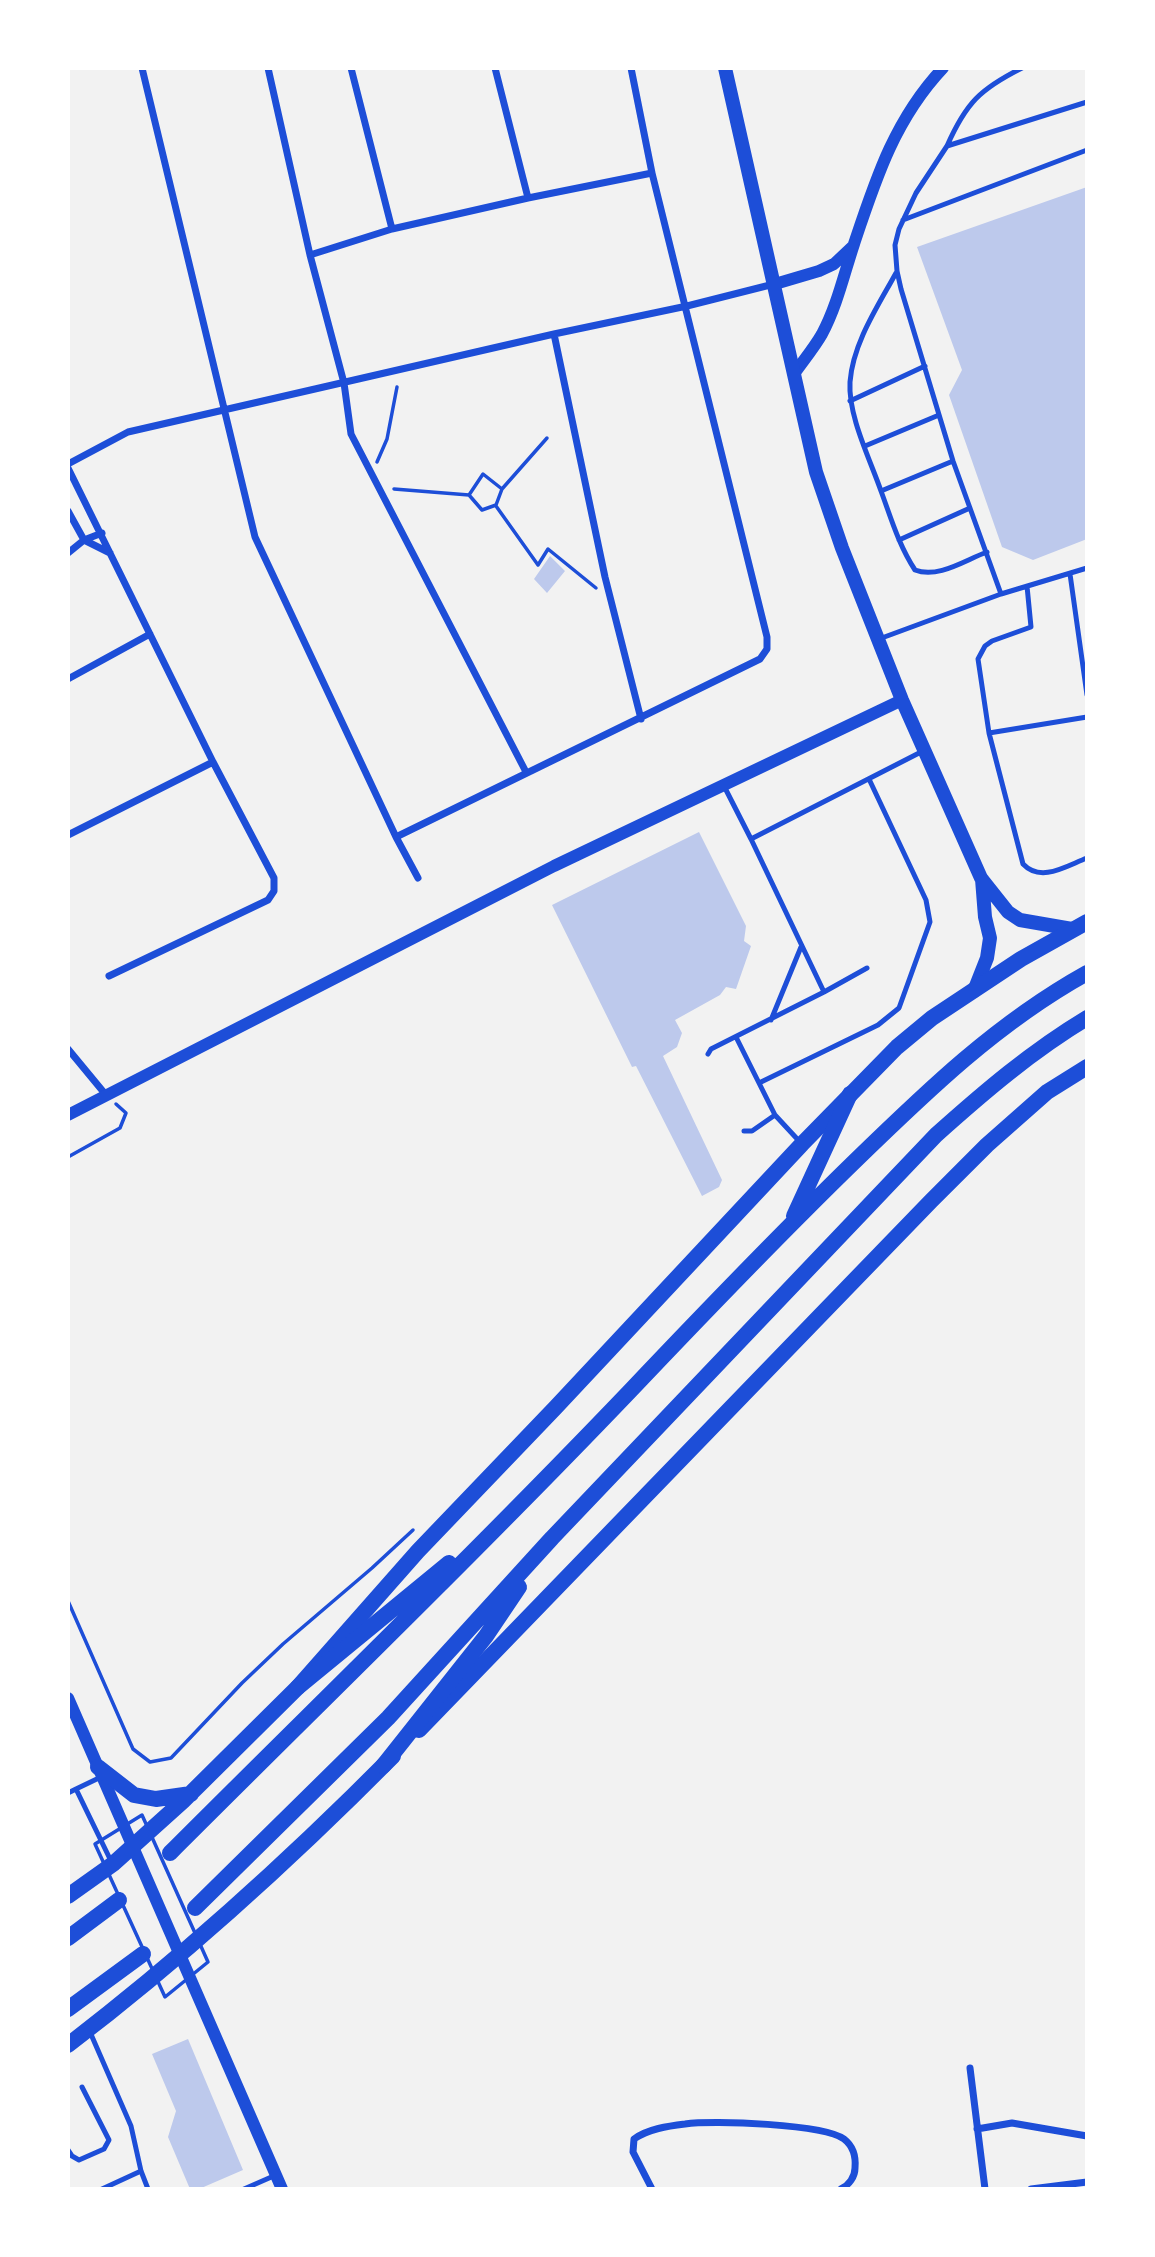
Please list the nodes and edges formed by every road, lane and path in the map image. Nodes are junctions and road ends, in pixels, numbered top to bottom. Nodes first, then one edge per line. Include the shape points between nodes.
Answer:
1 (142, 68) edge
2 (268, 68) edge
3 (351, 68) edge
4 (495, 68) edge
5 (631, 68) edge
6 (725, 68) edge
7 (943, 68) edge
8 (1022, 68) edge
9 (1087, 102) edge
10 (947, 146) junction
11 (1087, 150) edge
12 (653, 173) junction
13 (528, 198) junction
14 (903, 220) junction
15 (392, 229) junction
16 (854, 244) junction
17 (310, 255) junction
18 (897, 271) junction
19 (775, 284) junction
20 (687, 306) junction
21 (554, 334) junction
22 (925, 366) junction
23 (794, 374) junction
24 (344, 383) junction
25 (397, 387) dead end
26 (850, 401) junction
27 (223, 411) junction
28 (939, 415) junction
29 (547, 438) dead end
30 (865, 446) junction
31 (953, 461) junction
32 (68, 466) edge
33 (382, 471) dead end
34 (392, 489) dead end
35 (502, 489) junction
36 (881, 491) junction
37 (469, 495) junction
38 (496, 505) junction
39 (971, 508) junction
40 (68, 511) edge
41 (102, 533) junction
42 (84, 540) junction
43 (899, 540) junction
44 (986, 552) junction
45 (68, 553) edge
46 (110, 553) junction
47 (1087, 568) edge
48 (1070, 574) junction
49 (1027, 586) junction
50 (1001, 594) junction
51 (611, 601) junction
52 (150, 634) junction
53 (878, 639) junction
54 (68, 679) edge
55 (1087, 695) edge
56 (902, 700) junction
57 (1087, 717) edge
58 (641, 719) junction
59 (989, 733) junction
60 (923, 751) junction
61 (213, 762) junction
62 (526, 772) junction
63 (869, 779) junction
64 (724, 786) junction
65 (68, 835) edge
66 (396, 837) junction
67 (751, 839) junction
68 (1087, 858) edge
69 (418, 878) dead end
70 (981, 878) junction
71 (1079, 925) edge
72 (801, 947) junction
73 (867, 968) dead end
74 (1087, 973) edge
75 (109, 976) dead end
76 (974, 991) junction
77 (824, 992) junction
78 (1087, 1018) edge
79 (771, 1020) junction
80 (736, 1037) junction
81 (68, 1049) edge
82 (708, 1054) dead end
83 (1087, 1067) edge
84 (759, 1083) junction
85 (850, 1094) junction
86 (106, 1095) junction
87 (68, 1115) edge
88 (775, 1115) junction
89 (744, 1131) dead end
90 (802, 1144) junction
91 (68, 1157) edge
92 (790, 1225) junction
93 (522, 1504) junction
94 (416, 1527) dead end
95 (552, 1538) junction
96 (68, 1601) edge
97 (298, 1687) junction
98 (68, 1698) edge
99 (383, 1766) junction
100 (100, 1772) junction
101 (76, 1789) junction
102 (68, 1793) edge
103 (191, 1794) junction
104 (142, 1815) dead end
105 (150, 1831) junction
106 (95, 1843) dead end
107 (132, 1848) junction
108 (170, 1853) dead end
109 (110, 1866) junction
110 (68, 1896) edge
111 (119, 1900) dead end
112 (195, 1908) dead end
113 (68, 1938) edge
114 (198, 1940) junction
115 (143, 1954) dead end
116 (180, 1956) junction
117 (208, 1962) dead end
118 (155, 1976) junction
119 (164, 1997) dead end
120 (68, 2009) edge
121 (89, 2029) junction
122 (68, 2045) edge
123 (970, 2068) dead end
124 (82, 2087) dead end
125 (977, 2129) junction
126 (1087, 2136) edge
127 (68, 2150) edge
128 (141, 2171) junction
129 (276, 2175) junction
130 (1087, 2182) edge
131 (102, 2189) edge
132 (148, 2189) edge
133 (244, 2189) edge
134 (282, 2189) edge
135 (652, 2189) edge
136 (841, 2189) edge
137 (985, 2189) edge
138 (1031, 2189) edge

1 - 27 street
2 - 17 street
3 - 15 street
4 - 13 street
5 - 12 street
6 - 19 main road
7 - 16 street via 897,131
8 - 10 lane via 973,101
9 - 10 lane
10 - 14 lane
11 - 14 lane
12 - 13 street
12 - 20 street
13 - 15 street
14 - 18 lane via 895,245
15 - 17 street
16 - 19 street via 834,264
16 - 23 street via 841,291 821,335
17 - 24 street
18 - 22 lane
18 - 26 lane via 855,357
19 - 20 street
19 - 23 main road
20 - 21 street
20 - 58 street via 768,644 760,659
21 - 24 street
21 - 51 street
22 - 26 lane
22 - 28 lane
23 - 53 main road via 816,472
24 - 27 street
24 - 62 street via 351,434
25 - 33 path via 387,439 377,462
26 - 30 lane
27 - 32 street via 128,432
27 - 66 street via 255,537
28 - 30 lane
28 - 31 lane
29 - 35 path
30 - 36 lane
31 - 36 lane
31 - 39 lane
32 - 41 street
34 - 37 path
35 - 37 path via 484,474
35 - 38 path
36 - 43 lane
37 - 38 path via 482,510
38 - 51 path via 538,565 548,549
39 - 43 lane
39 - 44 lane
40 - 42 street
41 - 42 street
41 - 46 street
42 - 45 street
42 - 46 street
43 - 44 lane via 915,570 923,573 938,572
44 - 50 lane
46 - 52 street
47 - 48 lane
48 - 49 lane
48 - 55 lane
49 - 50 lane
49 - 59 lane via 1031,628 992,641 978,659
50 - 53 lane
51 - 58 street
52 - 54 street
52 - 61 street
53 - 56 main road
56 - 60 main road
56 - 64 street
57 - 59 lane
58 - 62 street
59 - 68 lane via 1023,864 1046,874
60 - 63 lane
60 - 70 main road
61 - 65 street
61 - 75 street via 274,878 272,895
62 - 66 street
63 - 67 lane
63 - 84 lane via 926,900 930,922 918,956 899,1008 892,1015
64 - 67 lane
64 - 86 street via 554,866
66 - 69 street
67 - 72 lane
70 - 71 main road via 1020,920
70 - 76 main road via 989,938 987,958
71 - 76 main road
72 - 77 lane
72 - 79 lane
73 - 77 lane
74 - 92 main road via 981,1044
76 - 85 main road via 932,1018
77 - 79 lane
78 - 95 main road via 997,1080 936,1135
79 - 80 lane
80 - 82 lane
80 - 84 lane
81 - 86 street
83 - 99 main road via 1047,1092 931,1200
84 - 88 lane
85 - 90 main road
85 - 92 main road
86 - 87 street
86 - 91 path via 126,1113 120,1128
88 - 89 lane via 752,1131
88 - 90 lane
90 - 97 main road via 418,1551
92 - 93 main road
93 - 97 main road
93 - 108 main road
94 - 96 path via 242,1683 171,1758 149,1762 133,1749
95 - 99 main road via 486,1636
95 - 112 main road via 388,1718
97 - 103 main road
98 - 100 street
99 - 114 main road
100 - 101 lane
100 - 103 main road via 134,1795 156,1799
100 - 107 street
101 - 102 lane
101 - 109 lane
103 - 105 main road
104 - 105 path
105 - 107 main road
105 - 114 path
106 - 109 path
107 - 109 main road
107 - 116 street
109 - 110 main road
109 - 118 path
111 - 113 main road
114 - 116 main road
114 - 117 path
115 - 120 main road
116 - 118 main road
116 - 129 street
118 - 119 path
118 - 121 main road
121 - 122 main road
121 - 128 lane via 131,2126
123 - 125 street
124 - 127 lane via 109,2140 104,2149 79,2160
125 - 126 street via 1012,2123
125 - 137 street
128 - 131 lane
128 - 132 lane
129 - 133 lane
129 - 134 street
130 - 138 street
135 - 136 street via 633,2152 634,2139 686,2124 728,2123 818,2130 842,2137 852,2148 856,2166 851,2181

